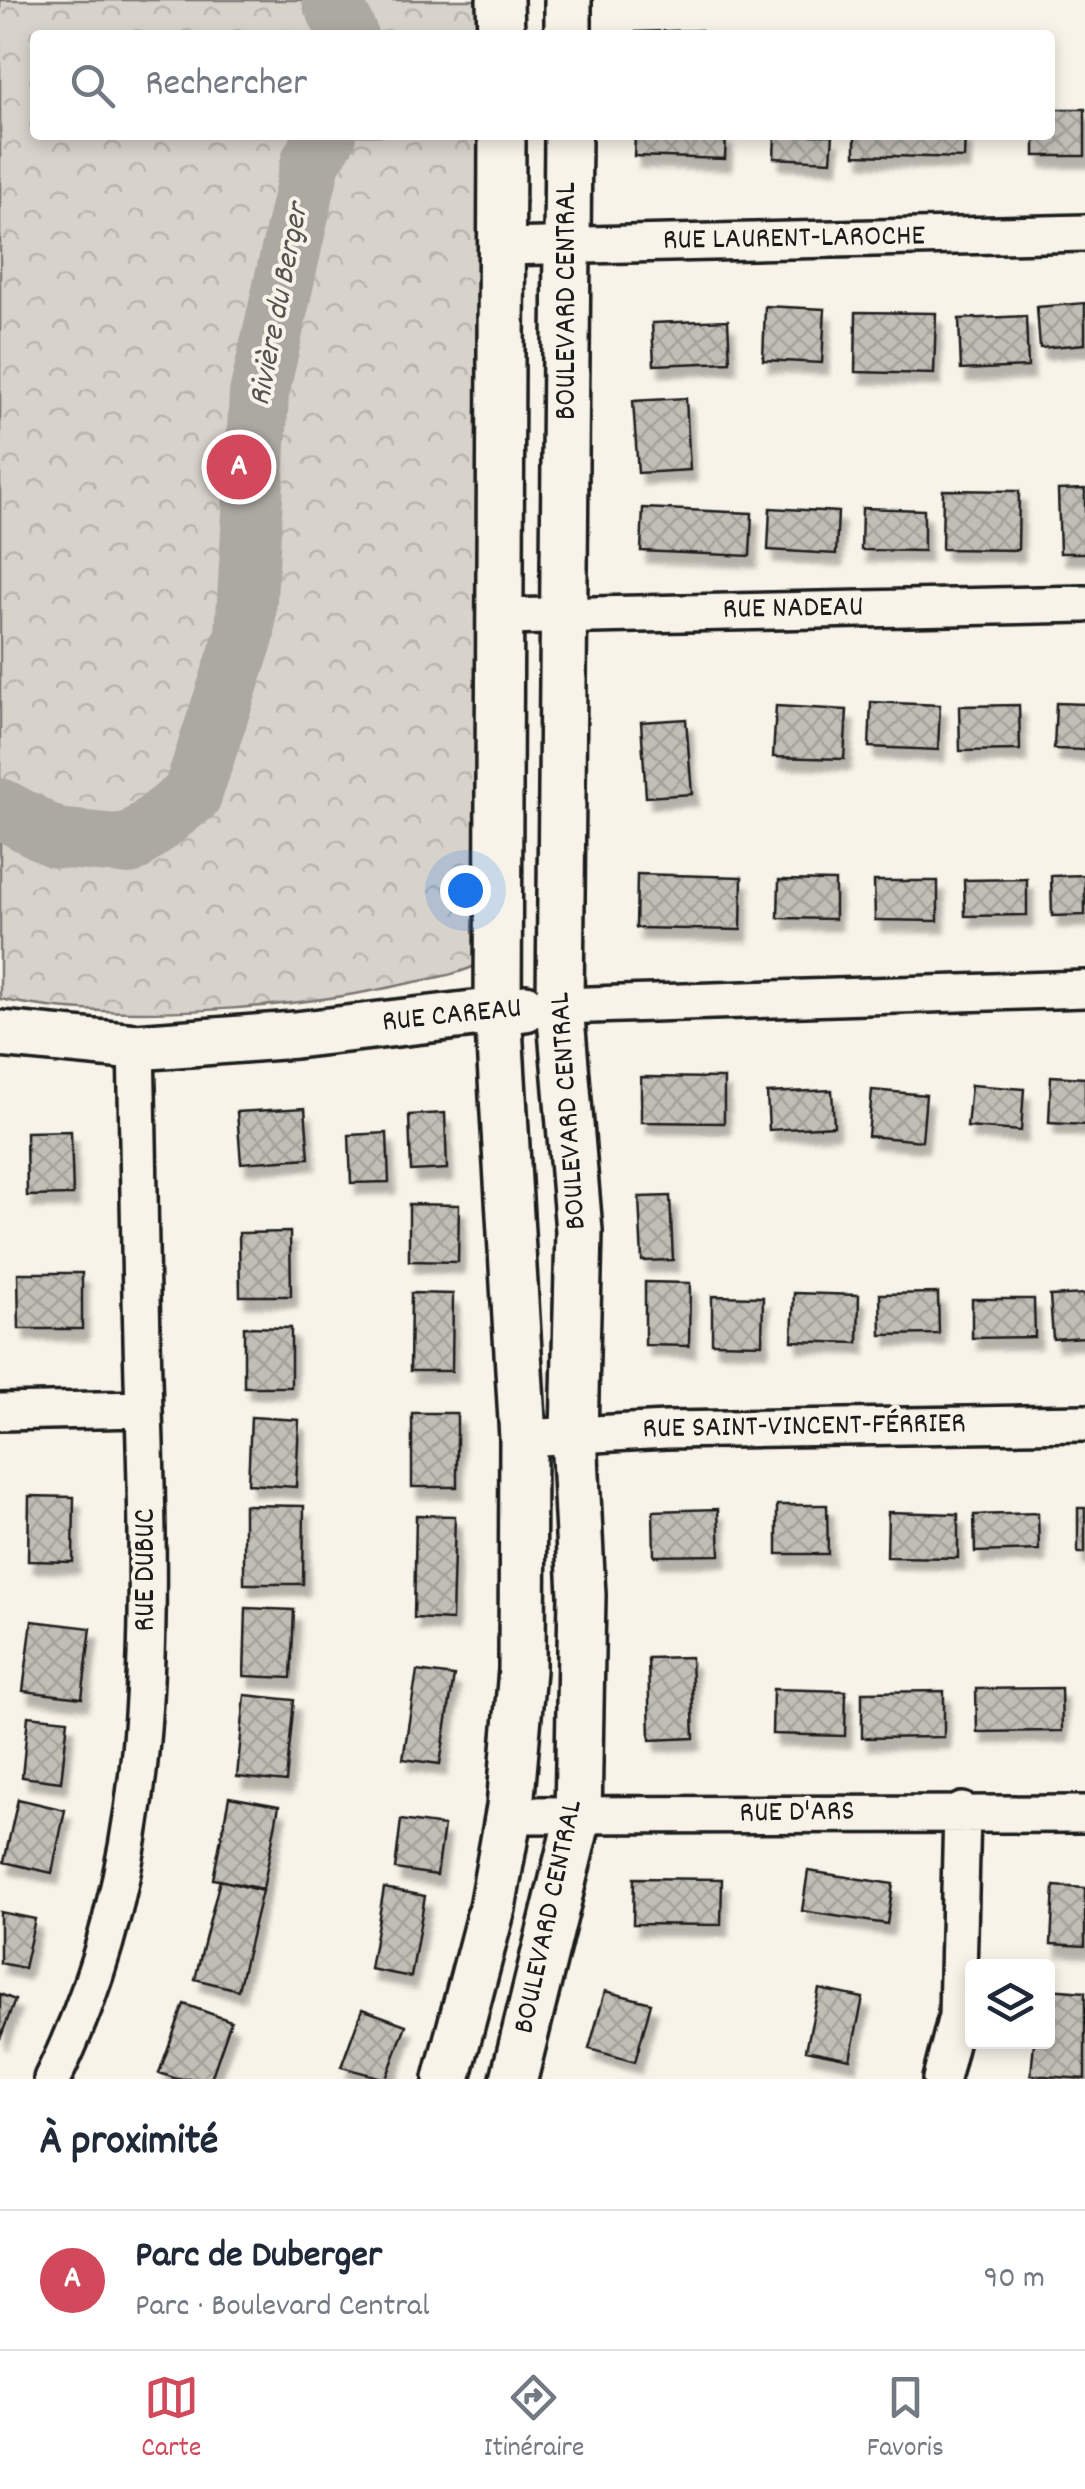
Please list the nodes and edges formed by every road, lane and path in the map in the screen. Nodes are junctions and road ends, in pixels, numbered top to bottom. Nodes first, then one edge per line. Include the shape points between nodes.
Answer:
1 (500, 0) edge
2 (568, 0) edge
3 (501, 30) edge
4 (568, 30) edge
5 (502, 140) edge
6 (568, 140) edge
7 (1085, 233) edge
8 (568, 246) junction
9 (504, 248) junction
10 (1085, 604) edge
11 (567, 615) junction
12 (502, 617) junction
13 (1085, 989) edge
14 (560, 1006) junction
15 (498, 1010) junction
16 (0, 1034) edge
17 (136, 1047) junction
18 (144, 1408) junction
19 (0, 1412) edge
20 (1085, 1423) edge
21 (574, 1435) junction
22 (523, 1438) junction
23 (962, 1811) junction
24 (1085, 1814) edge
25 (508, 1815) junction
26 (578, 1818) junction
27 (52, 2079) edge
28 (447, 2079) edge
29 (514, 2079) edge
30 (942, 2079) edge

1 - 3 street
2 - 4 street
5 - 9 street, BOULEVARD CENTRAL
6 - 8 street, BOULEVARD CENTRAL
7 - 8 street, RUE LAURENT-LAROCHE
8 - 9 street, RUE LAURENT-LAROCHE
8 - 11 street, BOULEVARD CENTRAL
9 - 12 street, BOULEVARD CENTRAL
10 - 11 street, RUE NADEAU
11 - 12 street, RUE NADEAU
11 - 14 street, BOULEVARD CENTRAL
12 - 15 street, BOULEVARD CENTRAL
13 - 14 street, RUE CAREAU
14 - 15 street, RUE CAREAU
14 - 21 street, BOULEVARD CENTRAL via 578,1231
15 - 17 street, RUE CAREAU
15 - 22 street, BOULEVARD CENTRAL
16 - 17 street, RUE CAREAU
17 - 18 street, RUE DUBUC
18 - 19 street
18 - 27 street, RUE DUBUC via 150,1597 141,1769 120,1887 92,1984
20 - 21 street, RUE SAINT-VINCENT-FÉRRIER
21 - 22 street, RUE SAINT-VINCENT-FÉRRIER
21 - 26 street, BOULEVARD CENTRAL via 582,1594
22 - 25 street, BOULEVARD CENTRAL via 522,1670
23 - 24 street, RUE D'ARS
23 - 26 street, RUE D'ARS
23 - 30 street via 958,2016
25 - 26 street, RUE D'ARS
25 - 28 street, BOULEVARD CENTRAL via 492,1908
26 - 29 street, BOULEVARD CENTRAL

